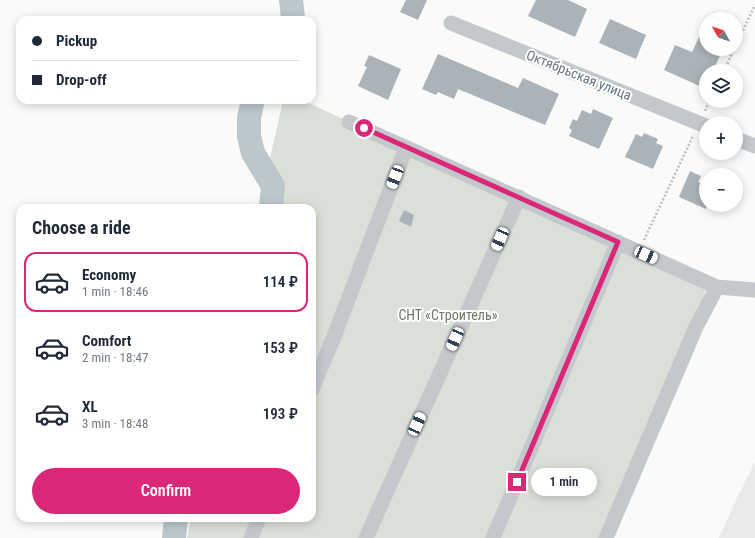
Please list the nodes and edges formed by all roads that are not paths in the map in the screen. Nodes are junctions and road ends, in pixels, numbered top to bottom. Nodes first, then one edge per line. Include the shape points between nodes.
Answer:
1 (451, 23) dead end
2 (349, 122) dead end
3 (699, 124) edge
4 (743, 142) edge
5 (755, 146) edge
6 (406, 148) junction
7 (518, 197) junction
8 (618, 242) junction
9 (717, 286) junction
10 (755, 290) edge
11 (316, 379) edge
12 (257, 522) edge
13 (251, 538) edge
14 (366, 538) edge
15 (493, 538) edge
16 (606, 538) edge

1 - 3 street, Октябрьская улица
2 - 6 street
4 - 5 street
6 - 7 street
6 - 11 street
7 - 8 street
7 - 14 street
8 - 9 street
8 - 15 street
9 - 10 street
9 - 16 street via 696,327
12 - 13 street

